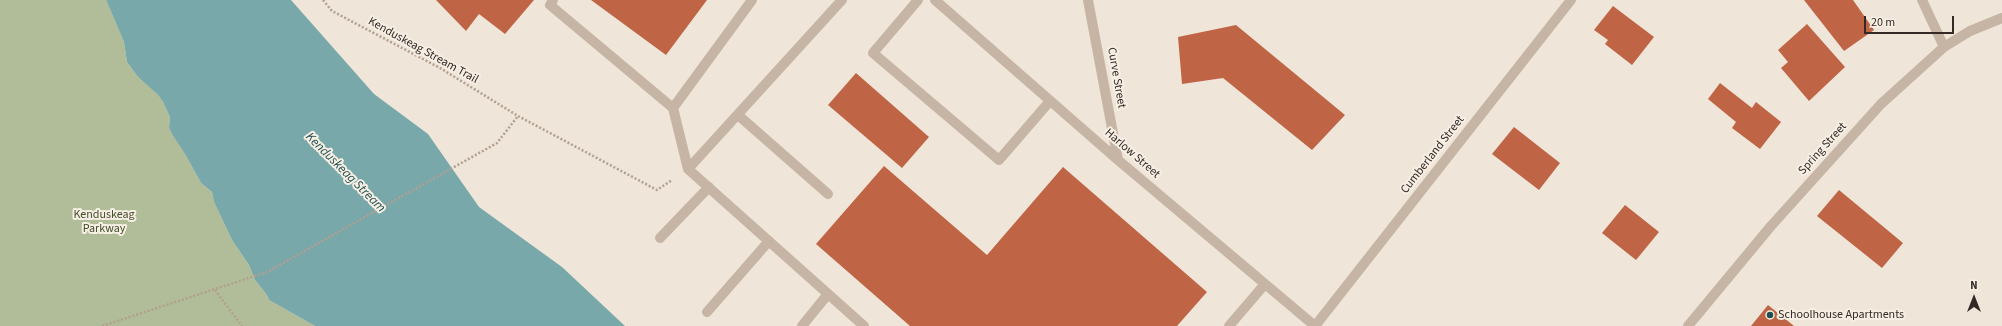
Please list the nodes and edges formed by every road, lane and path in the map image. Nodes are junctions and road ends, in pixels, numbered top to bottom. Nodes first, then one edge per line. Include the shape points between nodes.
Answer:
1 (323, 0) edge
2 (554, 0) edge
3 (752, 0) edge
4 (842, 0) edge
5 (918, 0) edge
6 (935, 0) edge
7 (1088, 0) edge
8 (1571, 0) edge
9 (1922, 0) edge
10 (2002, 18) edge
11 (1944, 47) junction
12 (1050, 101) junction
13 (672, 108) junction
14 (738, 115) junction
15 (518, 116) junction
16 (1118, 160) junction
17 (688, 169) junction
18 (709, 187) junction
19 (828, 194) dead end
20 (660, 238) dead end
21 (769, 241) junction
22 (1265, 284) junction
23 (215, 290) junction
24 (828, 294) junction
25 (707, 312) dead end
26 (102, 326) edge
27 (242, 326) edge
28 (802, 326) edge
29 (864, 326) edge
30 (1229, 326) edge
31 (1315, 326) edge
32 (1688, 326) edge

1 - 15 path, Kenduskeag Stream Trail via 332,11 440,68
2 - 13 street via 550,4
3 - 13 street
4 - 14 street
5 - 12 street via 873,53 999,160
6 - 12 street, Harlow Street
7 - 16 street, Curve Street
8 - 31 street, Cumberland Street
9 - 11 street
10 - 11 street, Spring Street via 1970,31
11 - 32 street, Spring Street via 1881,104 1771,226
12 - 16 street, Harlow Street
13 - 17 street
14 - 17 street
14 - 19 street
15 - 17 path, Kenduskeag Stream Trail via 657,190
15 - 23 path via 497,143 267,272
16 - 22 street, Harlow Street
17 - 18 street
18 - 20 street
18 - 21 street
21 - 24 street
21 - 25 street
22 - 30 street
22 - 31 street, Harlow Street
23 - 26 path
23 - 27 path
24 - 28 street
24 - 29 street

